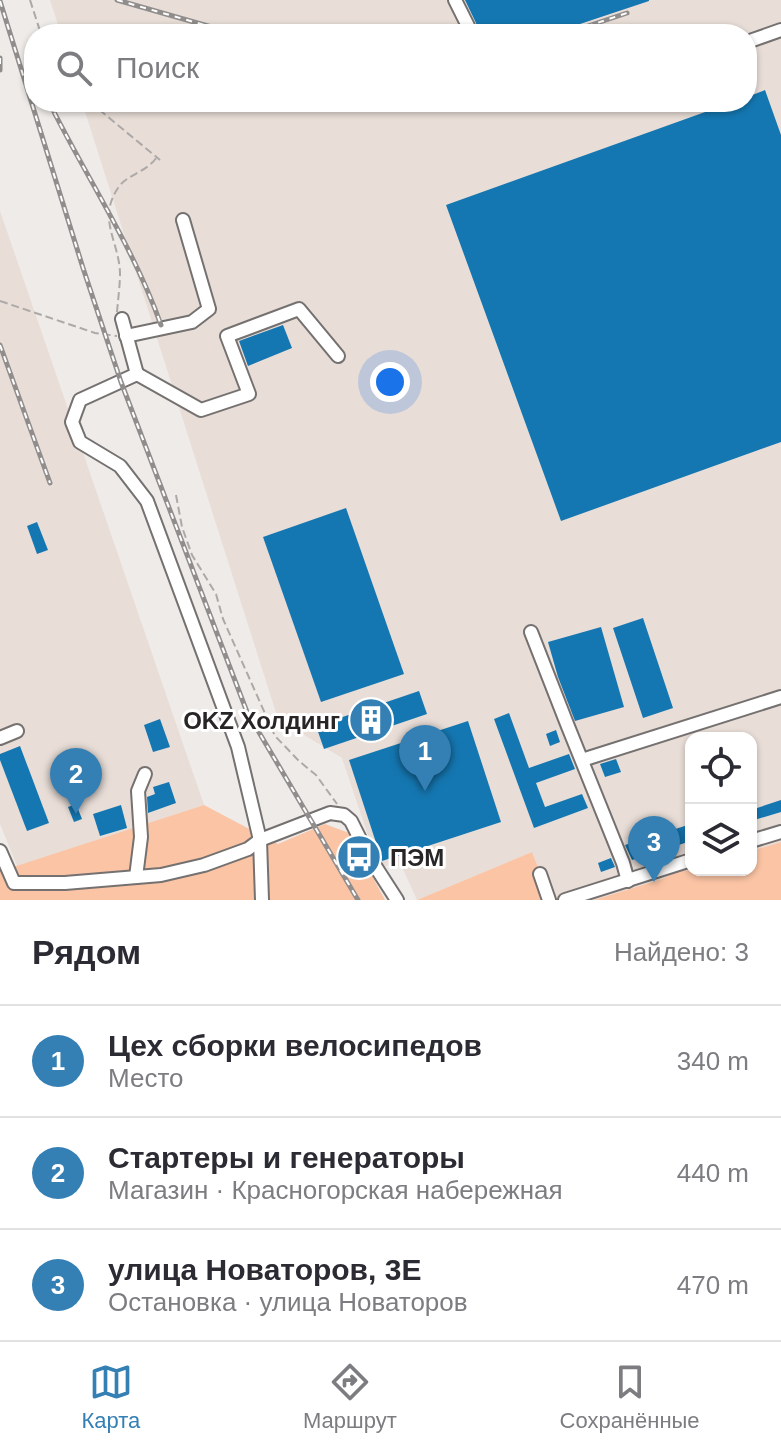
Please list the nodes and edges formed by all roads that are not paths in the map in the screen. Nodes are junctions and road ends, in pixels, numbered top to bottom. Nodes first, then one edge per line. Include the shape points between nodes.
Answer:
1 (455, 0) edge
2 (467, 24) edge
3 (781, 30) edge
4 (757, 38) edge
5 (183, 220) dead end
6 (122, 319) road end
7 (126, 336) junction
8 (338, 356) dead end
9 (137, 374) junction
10 (531, 632) dead end
11 (781, 697) edge
12 (17, 731) dead end
13 (0, 738) edge
14 (582, 760) junction
15 (145, 774) dead end
16 (781, 832) edge
17 (757, 839) edge
18 (260, 840) junction
19 (0, 851) edge
20 (685, 862) edge
21 (540, 874) dead end
22 (136, 877) junction
23 (628, 881) junction
24 (262, 900) edge
25 (397, 900) edge
26 (549, 900) edge
27 (565, 900) edge

1 - 2 street
3 - 4 street
5 - 7 street via 209,309 192,322
6 - 7 street
7 - 9 street
8 - 9 street via 299,309 227,336 249,394 201,410
9 - 18 street via 80,400 72,422 80,442 120,466 147,501 238,747
10 - 14 street
11 - 14 street
12 - 13 street
14 - 23 street
15 - 22 street via 138,791 141,837
16 - 17 street
18 - 22 street via 204,865
18 - 24 street
18 - 25 street via 330,813 348,818
19 - 22 street via 14,883
20 - 23 street
21 - 26 street
23 - 27 street

